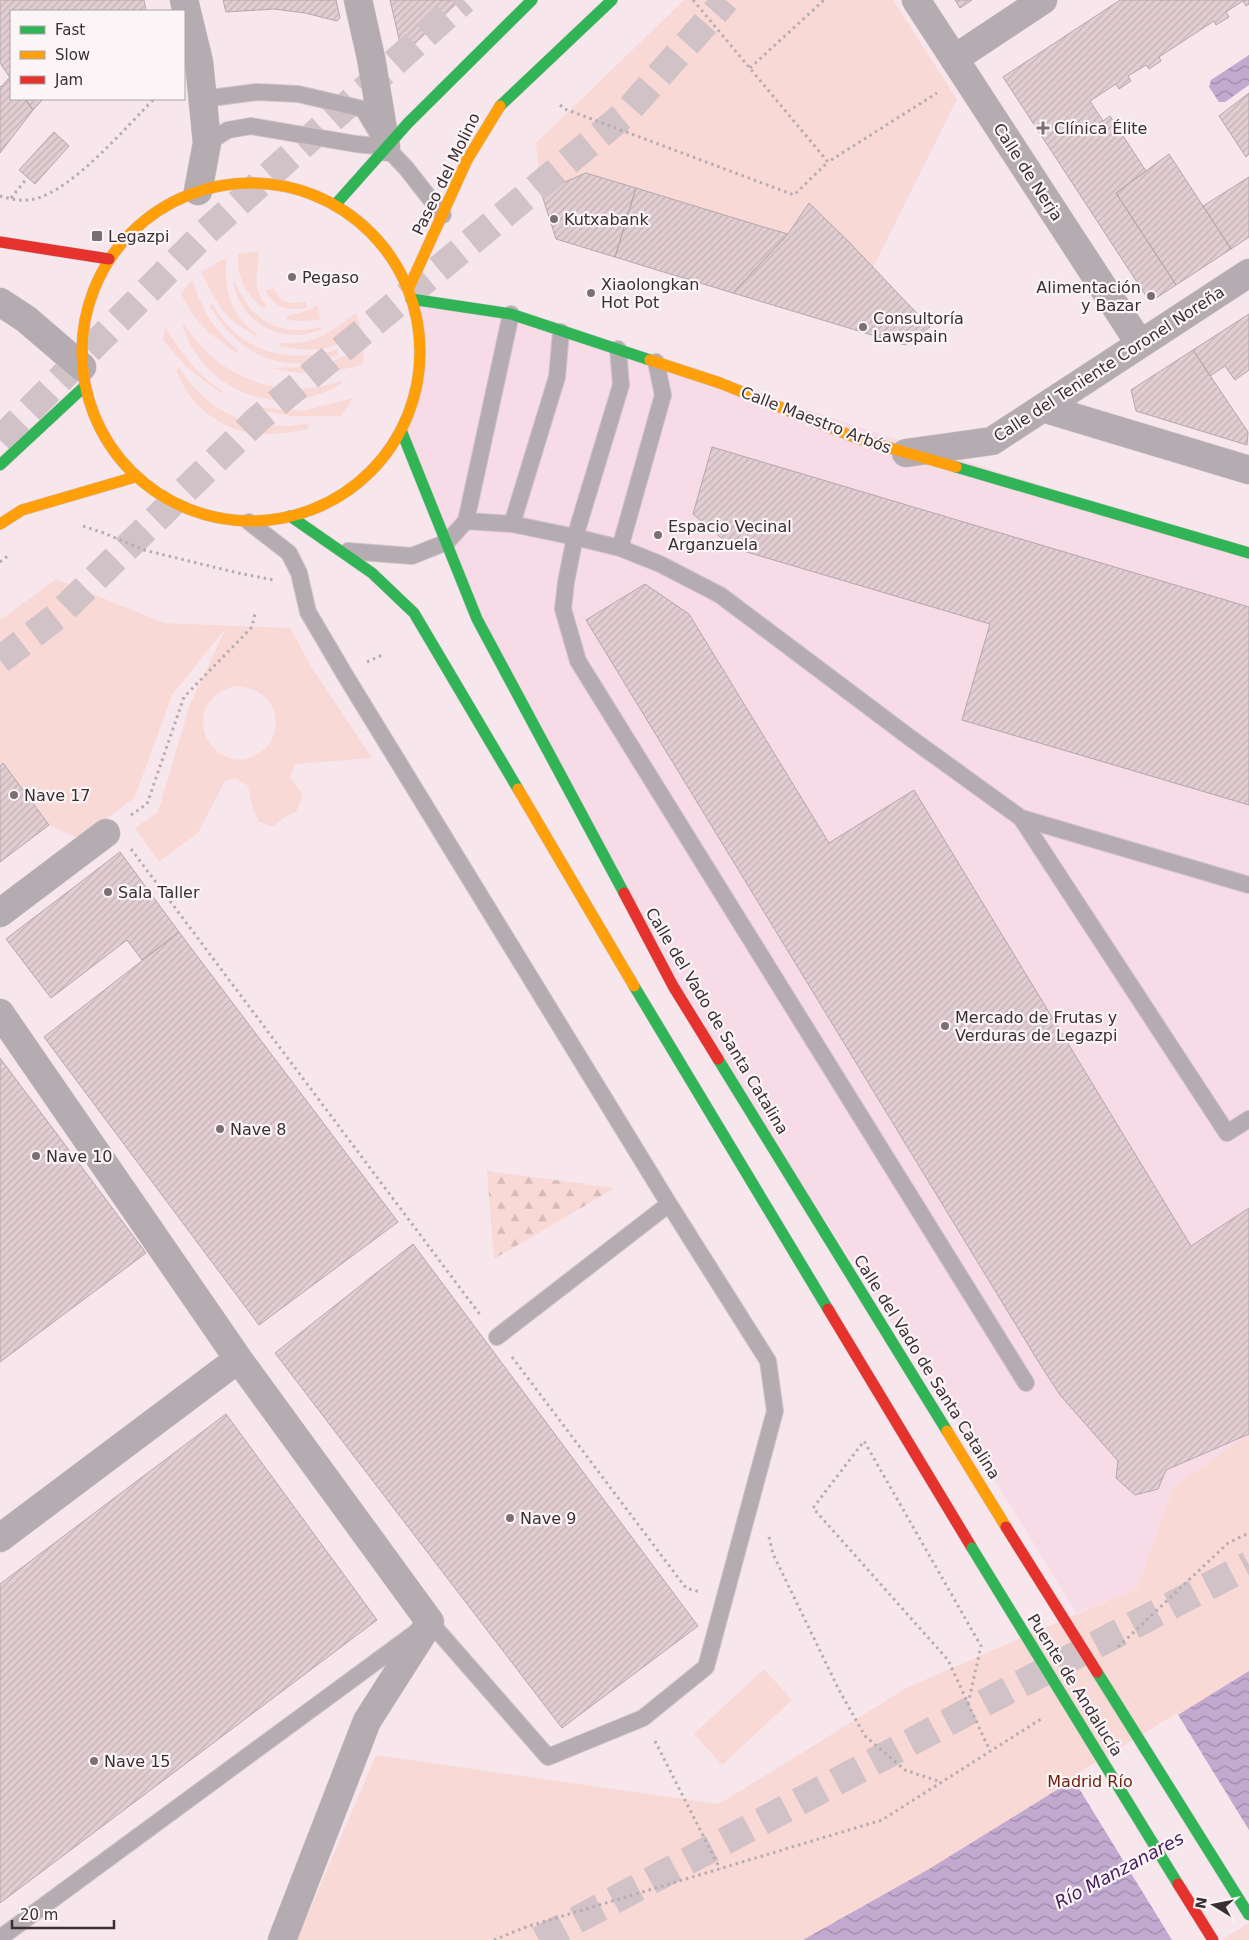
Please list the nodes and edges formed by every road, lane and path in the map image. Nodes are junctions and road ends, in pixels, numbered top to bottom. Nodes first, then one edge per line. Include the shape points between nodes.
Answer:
1 (184, 0) edge
2 (358, 0) edge
3 (532, 0) edge
4 (612, 0) edge
5 (693, 0) edge
6 (824, 0) edge
7 (916, 0) edge
8 (1043, 0) edge
9 (954, 59) junction
10 (750, 68) junction
11 (937, 93) dead end
12 (204, 99) junction
13 (153, 100) edge
14 (560, 105) dead end
15 (207, 143) junction
16 (386, 147) junction
17 (828, 162) junction
18 (28, 177) dead end
19 (198, 191) junction
20 (0, 196) edge
21 (11, 199) junction
22 (335, 205) junction
23 (443, 215) junction
24 (0, 242) edge
25 (109, 259) junction
26 (1249, 273) edge
27 (410, 294) junction
28 (0, 302) edge
29 (511, 314) junction
30 (561, 332) junction
31 (1140, 344) junction
32 (618, 349) junction
33 (656, 362) junction
34 (83, 377) junction
35 (1043, 408) junction
36 (401, 430) junction
37 (906, 453) junction
38 (0, 465) edge
39 (1249, 470) edge
40 (135, 477) junction
41 (290, 516) junction
42 (466, 521) junction
43 (249, 522) junction
44 (0, 524) edge
45 (512, 524) junction
46 (81, 526) dead end
47 (575, 537) junction
48 (446, 542) junction
49 (620, 548) junction
50 (338, 550) junction
51 (15, 551) dead end
52 (1249, 553) edge
53 (0, 562) edge
54 (282, 581) dead end
55 (255, 613) dead end
56 (1021, 818) junction
57 (111, 830) junction
58 (1249, 885) edge
59 (0, 913) edge
60 (0, 1014) edge
61 (1249, 1119) edge
62 (669, 1204) junction
63 (497, 1337) junction
64 (239, 1360) junction
65 (1026, 1383) dead end
66 (1006, 1527) joint
67 (1249, 1532) edge
68 (769, 1535) dead end
69 (0, 1538) edge
70 (724, 1599) junction
71 (430, 1622) junction
72 (1116, 1649) dead end
73 (968, 1704) junction
74 (1046, 1715) dead end
75 (643, 1718) junction
76 (990, 1751) junction
77 (941, 1782) junction
78 (720, 1869) junction
79 (1249, 1915) edge
80 (0, 1938) edge
81 (282, 1940) edge
82 (494, 1940) edge
83 (1214, 1940) edge

1 - 12 street
2 - 16 street via 372,58
3 - 16 main road
4 - 23 main road, Paseo del Molino via 496,110 467,160
5 - 10 path
6 - 10 path
7 - 9 street, Calle de Nerja
8 - 9 street
9 - 31 street, Calle de Nerja
10 - 17 path
11 - 17 path
12 - 15 street
12 - 16 lane via 256,92 298,94 363,109
13 - 21 path via 100,154 55,192 33,200
14 - 17 path via 794,195
15 - 16 lane via 228,130 251,126
15 - 19 street
16 - 22 main road
16 - 23 lane
18 - 21 path
19 - 22 main road via 233,184 268,184 303,191
19 - 25 main road via 168,205 138,228
20 - 21 path
22 - 27 main road via 379,241 396,264
23 - 27 main road, Paseo del Molino
24 - 25 main road
25 - 34 main road via 95,284 87,311 82,338
26 - 31 street, Calle del Teniente Coronel Noreña
27 - 29 main road, Calle Maestro Arbós
27 - 36 main road via 419,334 420,371 412,405
28 - 34 street via 26,319
29 - 30 main road, Calle Maestro Arbós
29 - 42 lane
30 - 32 main road, Calle Maestro Arbós
30 - 45 lane via 557,377
31 - 35 street, Calle del Teniente Coronel Noreña
32 - 33 main road, Calle Maestro Arbós
32 - 47 lane via 621,385
33 - 37 main road, Calle Maestro Arbós via 720,383 859,439
33 - 49 lane via 663,395
34 - 38 main road
34 - 40 main road via 95,420 112,450
35 - 37 street, Calle del Teniente Coronel Noreña via 992,441
35 - 39 street
36 - 41 main road via 381,460 355,485 325,504
36 - 48 main road, Calle del Vado de Santa Catalina
37 - 52 main road, Calle Maestro Arbós
40 - 43 main road via 188,510
40 - 44 main road via 22,510
41 - 43 main road
41 - 50 main road
42 - 45 lane
42 - 48 lane
43 - 62 lane via 289,553 299,574 308,612
45 - 47 lane
46 - 54 path via 144,550
47 - 49 lane
47 - 65 lane via 563,609 578,661
48 - 50 lane via 412,556
48 - 66 main road, Calle del Vado de Santa Catalina via 477,619 673,986
49 - 56 lane via 660,564 720,595
50 - 83 main road, Puente de Andalucía, bridge via 372,573 414,613 637,992 972,1548
51 - 53 path
55 - 57 path via 252,627 184,697 147,804
56 - 58 lane
56 - 61 lane via 1227,1133
57 - 59 street
57 - 63 path
60 - 64 street
62 - 63 lane
62 - 70 lane via 768,1361 775,1411
63 - 70 path via 686,1588
64 - 69 street
64 - 71 street
66 - 79 main road, Puente de Andalucía, bridge
67 - 72 path via 1228,1543
68 - 77 path via 773,1554 865,1736 905,1770
70 - 75 lane via 706,1667
71 - 75 lane via 548,1757
71 - 80 lane
71 - 81 street via 367,1721
73 - 73 path via 981,1646 864,1441 813,1508 948,1660
73 - 76 path
74 - 76 path
75 - 78 path
76 - 77 path
77 - 78 path via 882,1820
78 - 82 path via 526,1927

